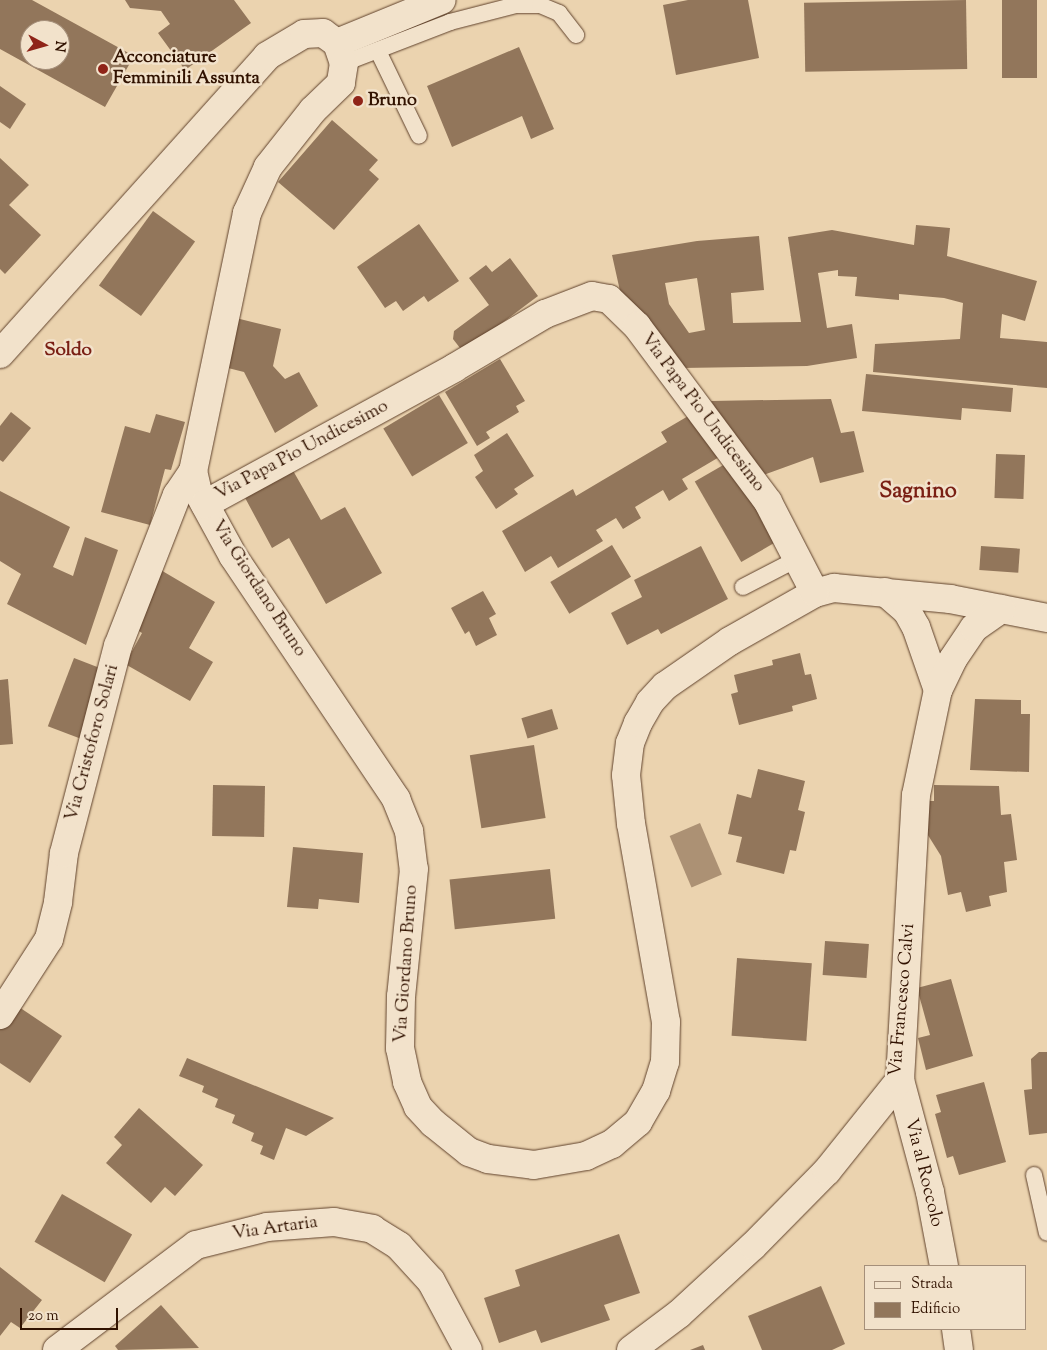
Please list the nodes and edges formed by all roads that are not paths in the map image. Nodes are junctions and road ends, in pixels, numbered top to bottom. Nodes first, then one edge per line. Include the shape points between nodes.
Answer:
1 (442, 0) edge
2 (576, 35) dead end
3 (378, 50) junction
4 (340, 53) junction
5 (419, 136) dead end
6 (0, 354) edge
7 (193, 472) junction
8 (204, 504) junction
9 (799, 558) junction
10 (743, 587) dead end
11 (885, 592) junction
12 (815, 593) junction
13 (1001, 610) junction
14 (1047, 618) edge
15 (938, 690) junction
16 (0, 1015) edge
17 (900, 1080) junction
18 (1034, 1175) dead end
19 (1047, 1233) edge
20 (944, 1265) edge
21 (956, 1330) edge
22 (57, 1350) edge
23 (468, 1350) edge
24 (631, 1350) edge
25 (959, 1350) edge

1 - 4 street
2 - 3 lane via 559,13 540,5 516,5 450,22
3 - 4 lane
3 - 5 lane
4 - 6 street via 323,33 304,34 267,56
4 - 7 street, Via Papa Pio Undicesimo via 336,90 292,134 268,167 254,194
7 - 8 street, Via Papa Pio Undicesimo
7 - 16 street, Via Cristoforo Solari via 177,495 118,646 64,853 58,902 49,939
8 - 9 street, Via Papa Pio Undicesimo via 454,368 545,314 592,296 609,299 637,326 768,502
8 - 12 street, Via Giordano Bruno via 233,556 378,770 409,831 414,869 400,1048 406,1082 418,1107 455,1142 469,1152 512,1164 564,1162 612,1144 638,1122 656,1091 665,1062 663,996 641,883 626,775 630,743 638,723 650,702 695,662
9 - 10 lane
9 - 12 street, Via Papa Pio Undicesimo
11 - 12 street via 834,588
11 - 13 street
11 - 15 street via 907,612 916,626
13 - 14 street
13 - 15 street, Via Francesco Calvi via 974,628 953,659
15 - 17 street, Via Francesco Calvi via 916,795
17 - 20 street, Via al Roccolo via 930,1192
17 - 24 street, Via Francesco Calvi via 827,1171 753,1246 680,1314
18 - 19 lane
21 - 25 street
22 - 23 street, Via Artaria via 196,1245 267,1227 334,1222 372,1229 399,1246 431,1281

